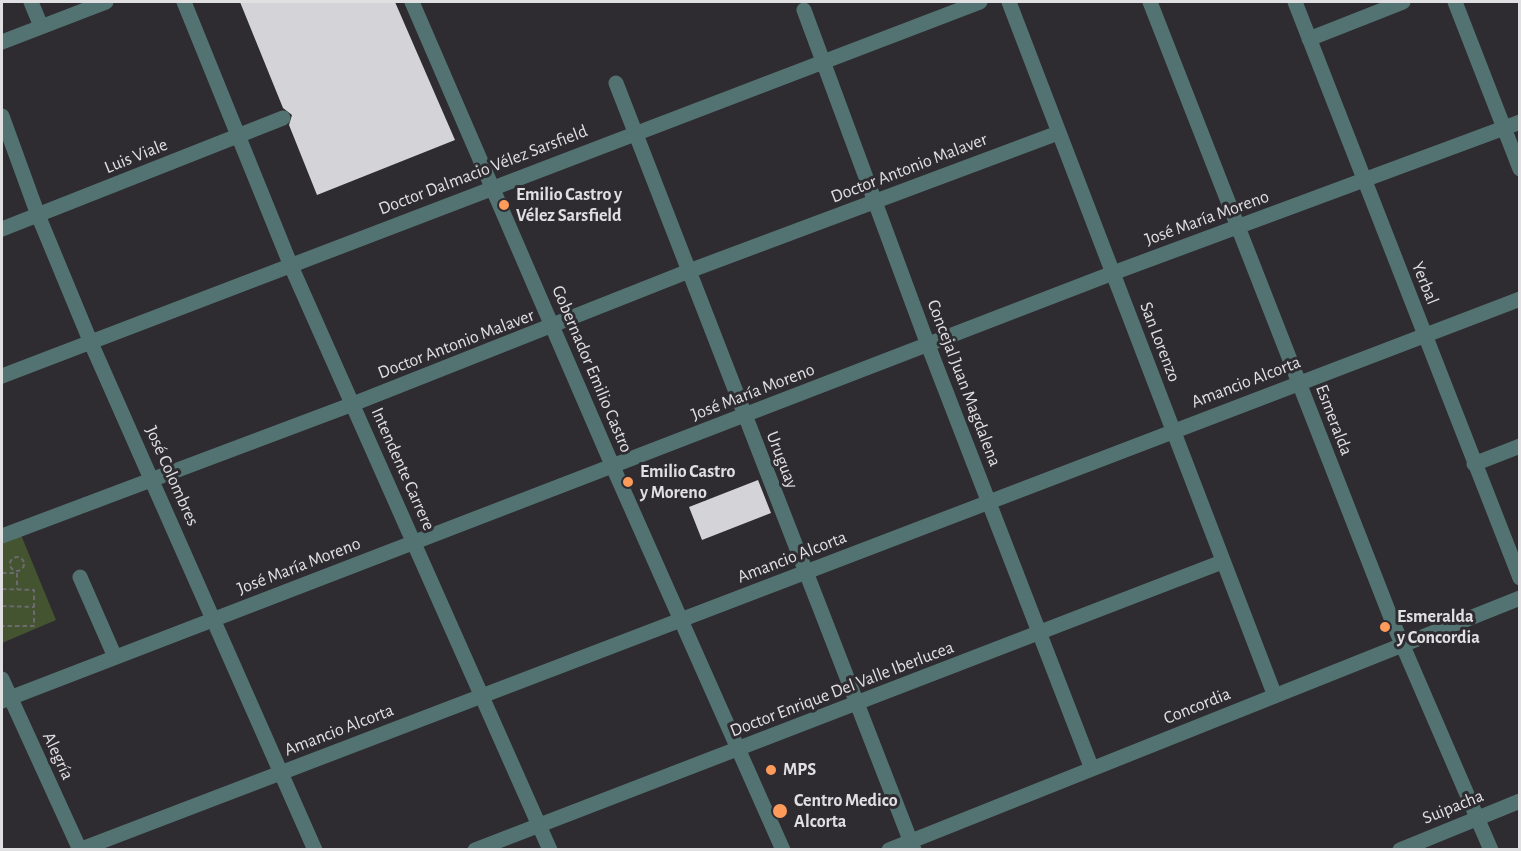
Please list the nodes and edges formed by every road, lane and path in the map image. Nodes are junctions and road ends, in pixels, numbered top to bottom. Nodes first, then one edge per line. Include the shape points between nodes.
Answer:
1 (31, 2) edge
2 (106, 2) edge
3 (184, 2) edge
4 (412, 2) edge
5 (980, 2) edge
6 (1010, 2) edge
7 (1150, 2) edge
8 (1295, 2) edge
9 (1403, 2) edge
10 (1455, 2) edge
11 (804, 10) dead end
12 (41, 26) junction
13 (1309, 39) junction
14 (2, 42) edge
15 (822, 61) junction
16 (616, 83) dead end
17 (2, 116) edge
18 (284, 118) dead end
19 (1520, 122) edge
20 (1503, 128) junction
21 (635, 132) junction
22 (1058, 133) junction
23 (237, 137) junction
24 (1520, 169) edge
25 (1363, 179) junction
26 (492, 187) junction
27 (874, 202) junction
28 (38, 215) junction
29 (1239, 227) junction
30 (2, 229) edge
31 (291, 266) junction
32 (689, 271) junction
33 (1113, 273) junction
34 (1520, 299) edge
35 (552, 327) junction
36 (1426, 337) junction
37 (92, 343) junction
38 (927, 345) junction
39 (2, 376) edge
40 (1299, 383) junction
41 (353, 404) junction
42 (745, 416) junction
43 (1174, 430) junction
44 (1520, 446) edge
45 (1474, 464) junction
46 (613, 467) junction
47 (153, 479) junction
48 (989, 502) junction
49 (2, 536) edge
50 (414, 543) junction
51 (1222, 562) junction
52 (17, 572) junction
53 (805, 572) junction
54 (2, 573) edge
55 (80, 577) dead end
56 (1520, 578) edge
57 (2, 589) edge
58 (17, 589) junction
59 (1520, 598) edge
60 (2, 606) edge
61 (34, 607) junction
62 (213, 620) junction
63 (682, 621) junction
64 (2, 626) edge
65 (1040, 632) junction
66 (1402, 645) junction
67 (115, 657) junction
68 (2, 679) edge
69 (481, 695) junction
70 (1275, 696) junction
71 (5, 699) edge
72 (856, 704) junction
73 (740, 750) junction
74 (1092, 769) junction
75 (281, 774) junction
76 (1520, 801) edge
77 (1477, 818) junction
78 (539, 825) junction
79 (912, 845) edge
80 (80, 849) edge
81 (315, 849) edge
82 (475, 849) edge
83 (550, 849) edge
84 (783, 849) edge
85 (889, 849) edge
86 (1400, 849) edge
87 (1491, 849) edge

1 - 12 street
2 - 12 street
3 - 23 street, Intendente Carrere
4 - 26 street, Gobernador Emilio Castro
5 - 15 street, Doctor Dalmacio Vélez Sarsfield
6 - 22 street, San Lorenzo
7 - 29 street, Esmeralda
8 - 13 street, Yerbal
9 - 13 street
10 - 20 street
11 - 15 street, Concejal Juan Magdalena
12 - 14 street
13 - 25 street, Yerbal
15 - 21 street, Doctor Dalmacio Vélez Sarsfield
15 - 27 street, Concejal Juan Magdalena
16 - 21 street, Uruguay
17 - 28 street, José Colombres
18 - 23 street, Luis Viale
19 - 20 street, José María Moreno
20 - 24 street
20 - 25 street, José María Moreno
21 - 26 street, Doctor Dalmacio Vélez Sarsfield
21 - 32 street, Uruguay
22 - 27 street, Doctor Antonio Malaver
22 - 33 street, San Lorenzo
23 - 28 street, Luis Viale
23 - 31 street, Intendente Carrere
25 - 29 street, José María Moreno
25 - 36 street, Yerbal
26 - 31 street, Doctor Dalmacio Vélez Sarsfield
26 - 35 street, Gobernador Emilio Castro
27 - 32 street, Doctor Antonio Malaver
27 - 38 street, Concejal Juan Magdalena
28 - 30 street, Luis Viale
28 - 37 street, José Colombres
29 - 33 street, José María Moreno
29 - 40 street, Esmeralda
31 - 37 street, Doctor Dalmacio Vélez Sarsfield
31 - 41 street, Intendente Carrere
32 - 35 street, Doctor Antonio Malaver
32 - 42 street, Uruguay
33 - 38 street, José María Moreno
33 - 43 street, San Lorenzo
34 - 36 street, Amancio Alcorta
35 - 41 street, Doctor Antonio Malaver
35 - 46 street, Gobernador Emilio Castro
36 - 40 street, Amancio Alcorta
36 - 45 street, Yerbal
37 - 39 street, Doctor Dalmacio Vélez Sarsfield
37 - 47 street, José Colombres
38 - 42 street, José María Moreno
38 - 48 street, Concejal Juan Magdalena
40 - 43 street, Amancio Alcorta
40 - 66 street, Esmeralda
41 - 47 street, Doctor Antonio Malaver
41 - 50 street, Intendente Carrere
42 - 46 street, José María Moreno
42 - 53 street, Uruguay
43 - 48 street, Amancio Alcorta
43 - 51 street, San Lorenzo
44 - 45 street
45 - 56 street, Yerbal
46 - 50 street, José María Moreno
46 - 63 street, Gobernador Emilio Castro
47 - 49 street, Doctor Antonio Malaver
47 - 62 street, José Colombres
48 - 53 street, Amancio Alcorta
48 - 65 street, Concejal Juan Magdalena
50 - 62 street, José María Moreno
50 - 69 street, Intendente Carrere
51 - 65 street, Doctor Enrique Del Valle Iberlucea
51 - 70 street, San Lorenzo
52 - 52 path via 23,564 16,557 10,565
52 - 54 path
52 - 58 path
53 - 63 street, Amancio Alcorta
53 - 72 street, Uruguay
55 - 67 street
57 - 58 path
58 - 61 path via 34,590
59 - 66 street, Concordia
60 - 61 path
61 - 64 path via 34,626
62 - 67 street, José María Moreno
62 - 75 street, José Colombres
63 - 69 street, Amancio Alcorta
63 - 73 street, Gobernador Emilio Castro
65 - 72 street, Doctor Enrique Del Valle Iberlucea
65 - 74 street, Concejal Juan Magdalena
66 - 70 street, Concordia
66 - 77 street, Esmeralda
67 - 71 street, José María Moreno
68 - 71 street, Alegría
69 - 75 street, Amancio Alcorta
69 - 78 street, Intendente Carrere
70 - 74 street, Concordia
71 - 80 street, Alegría
72 - 73 street, Doctor Enrique Del Valle Iberlucea
72 - 79 street, Uruguay
73 - 78 street, Doctor Enrique Del Valle Iberlucea
73 - 84 street, Gobernador Emilio Castro
74 - 79 street, Concordia
75 - 80 street, Amancio Alcorta
75 - 81 street, José Colombres
76 - 77 street, Suipacha
77 - 86 street, Suipacha
77 - 87 street, Esmeralda
78 - 82 street, Doctor Enrique Del Valle Iberlucea
78 - 83 street, Intendente Carrere
79 - 85 street, Concordia

